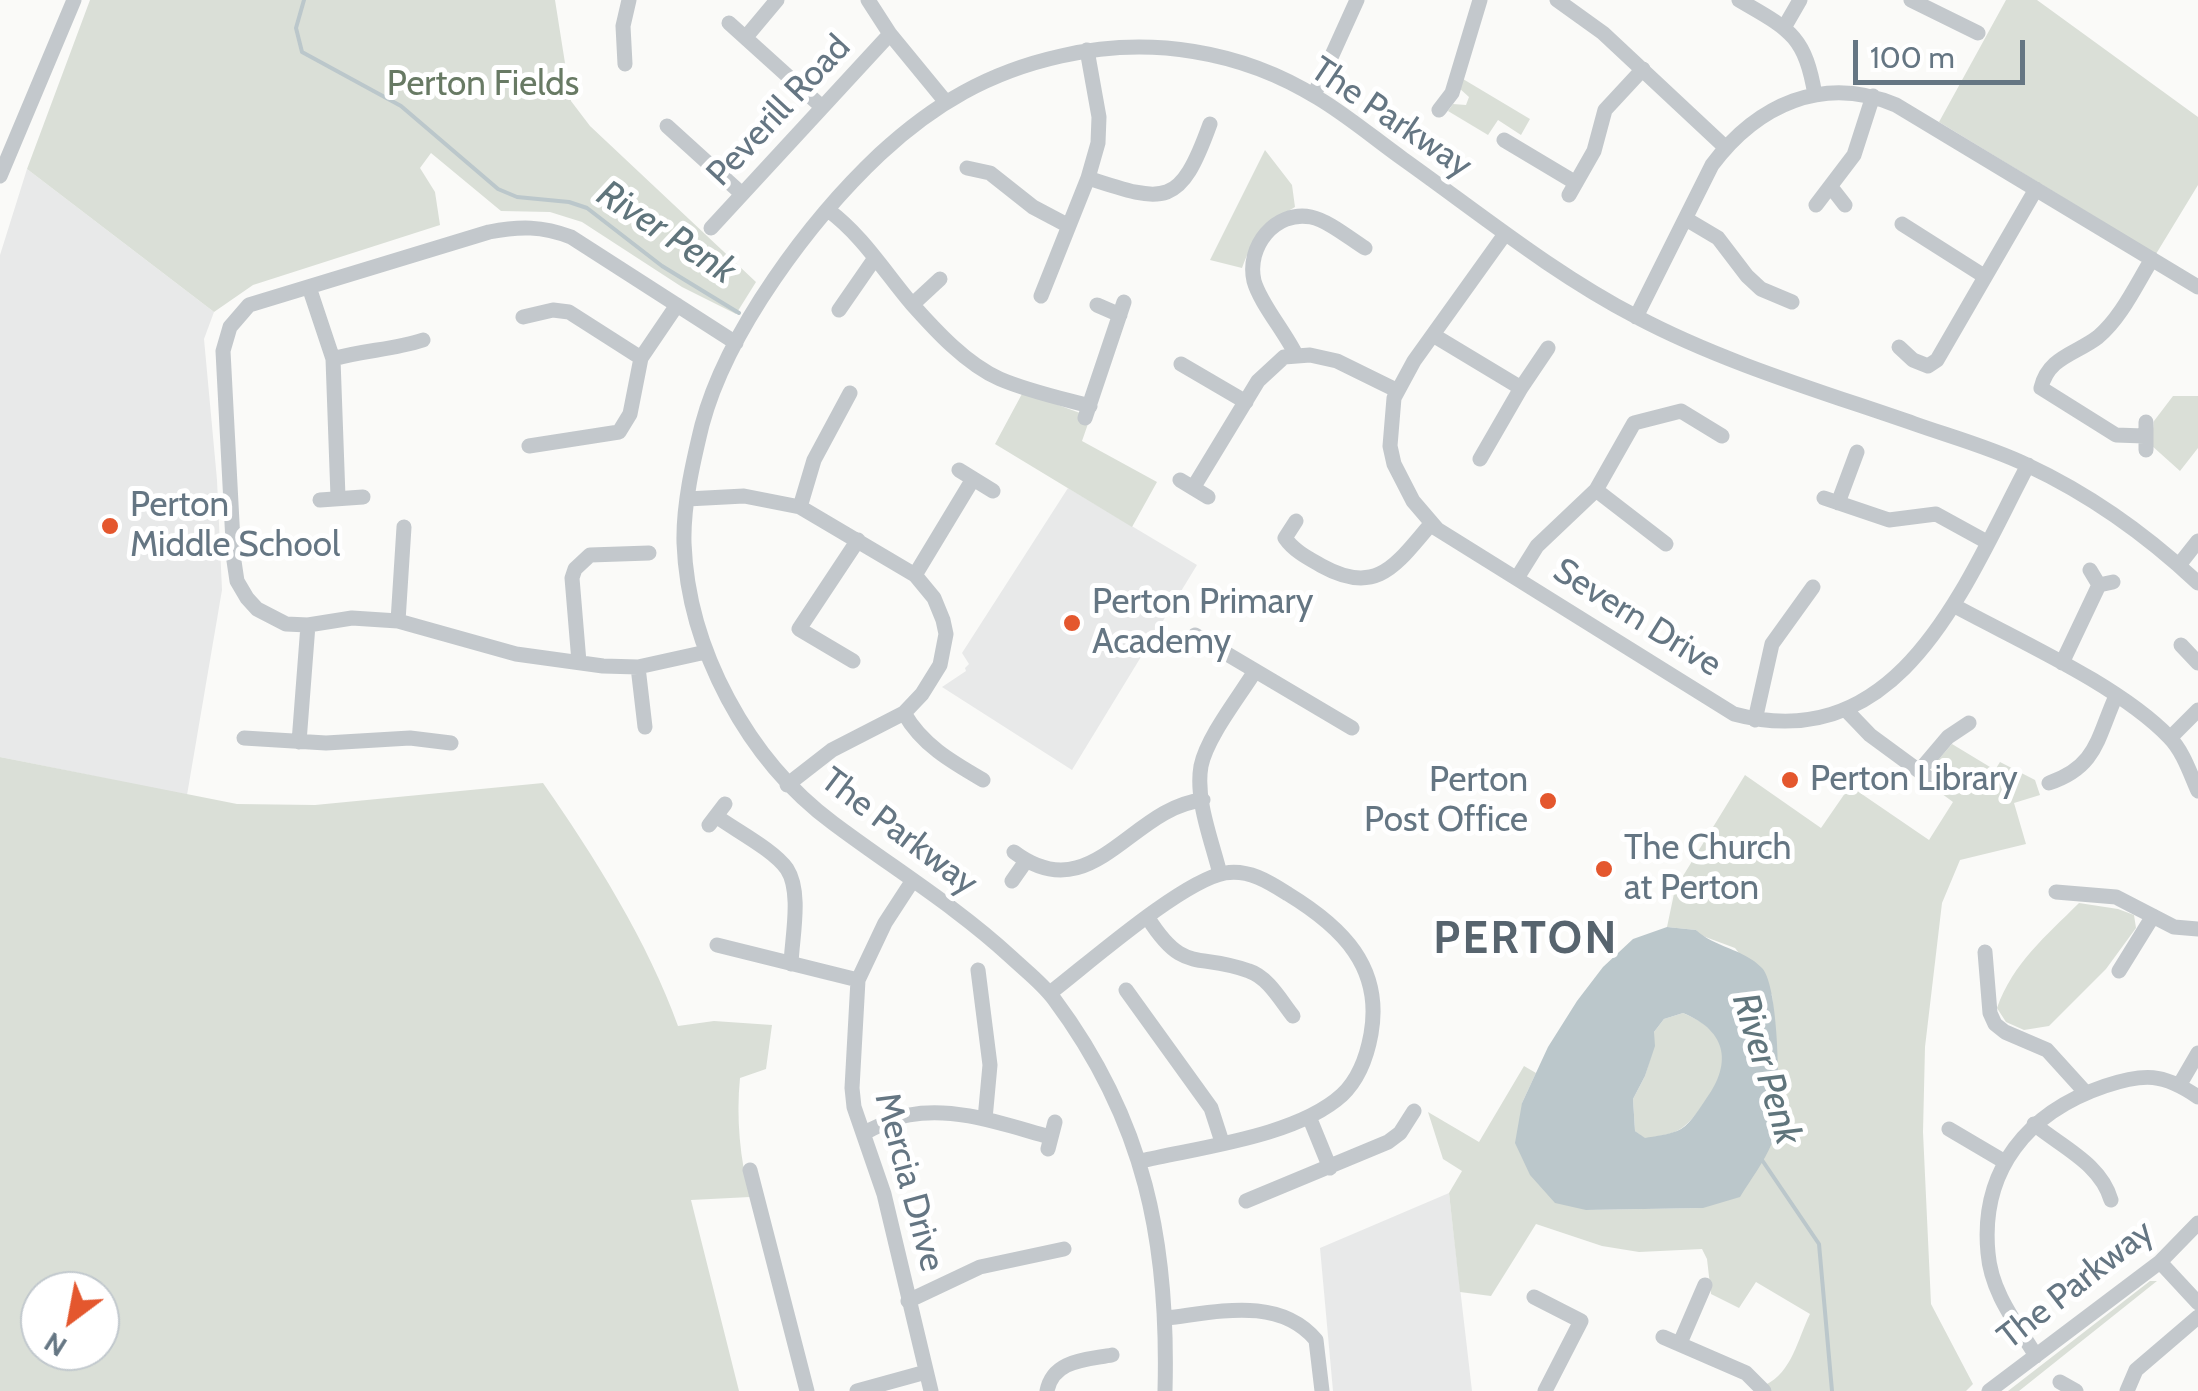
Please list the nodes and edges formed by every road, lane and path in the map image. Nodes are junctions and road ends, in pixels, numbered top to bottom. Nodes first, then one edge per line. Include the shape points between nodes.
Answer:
1 (74, 0) edge
2 (629, 0) edge
3 (777, 0) edge
4 (868, 0) edge
5 (1357, 0) edge
6 (1480, 0) edge
7 (1739, 0) edge
8 (1800, 0) edge
9 (1911, 0) edge
10 (1563, 2) edge
11 (729, 23) dead end
12 (1785, 26) junction
13 (890, 34) junction
14 (1969, 35) dead end
15 (746, 36) junction
16 (1087, 50) junction
17 (625, 64) dead end
18 (1643, 70) junction
19 (1314, 94) junction
20 (1815, 94) junction
21 (1873, 96) junction
22 (944, 101) junction
23 (822, 107) junction
24 (1439, 110) dead end
25 (687, 120) dead end
26 (1210, 124) dead end
27 (1504, 140) dead end
28 (1725, 147) junction
29 (967, 168) dead end
30 (0, 176) edge
31 (1088, 178) junction
32 (1831, 188) junction
33 (2036, 189) junction
34 (742, 194) junction
35 (1816, 205) dead end
36 (1845, 206) dead end
37 (828, 210) junction
38 (1686, 220) junction
39 (1067, 224) junction
40 (1365, 225) dead end
41 (712, 228) dead end
42 (1904, 232) dead end
43 (1505, 234) junction
44 (876, 258) junction
45 (2152, 260) junction
46 (1984, 276) junction
47 (940, 280) dead end
48 (2198, 286) edge
49 (309, 287) junction
50 (1041, 296) dead end
51 (1792, 302) dead end
52 (912, 304) junction
53 (676, 305) junction
54 (1097, 306) dead end
55 (839, 310) dead end
56 (523, 317) dead end
57 (1636, 317) junction
58 (1433, 335) junction
59 (423, 340) dead end
60 (736, 343) junction
61 (1897, 345) dead end
62 (1548, 348) dead end
63 (1296, 355) junction
64 (641, 358) junction
65 (333, 360) junction
66 (1191, 365) dead end
67 (1520, 388) junction
68 (1396, 390) junction
69 (850, 392) dead end
70 (1246, 402) junction
71 (1722, 436) dead end
72 (2145, 436) dead end
73 (537, 449) dead end
74 (1480, 459) dead end
75 (1860, 460) dead end
76 (2028, 465) junction
77 (1194, 488) dead end
78 (1596, 490) junction
79 (994, 491) dead end
80 (338, 497) junction
81 (363, 497) dead end
82 (687, 499) junction
83 (320, 500) dead end
84 (800, 506) junction
85 (1296, 520) dead end
86 (1431, 524) junction
87 (404, 527) dead end
88 (858, 540) junction
89 (2198, 541) edge
90 (1988, 542) junction
91 (1666, 544) dead end
92 (639, 559) dead end
93 (2179, 566) junction
94 (916, 575) junction
95 (1518, 578) junction
96 (2101, 579) dead end
97 (2198, 583) edge
98 (1953, 605) junction
99 (1818, 610) dead end
100 (398, 620) junction
101 (308, 625) junction
102 (1202, 644) dead end
103 (2180, 646) dead end
104 (706, 652) junction
105 (852, 661) dead end
106 (579, 662) junction
107 (2062, 663) junction
108 (2198, 663) edge
109 (638, 667) junction
110 (1256, 671) junction
111 (2116, 696) junction
112 (2198, 710) edge
113 (1847, 711) junction
114 (904, 713) junction
115 (1755, 720) junction
116 (1969, 723) dead end
117 (645, 727) dead end
118 (1342, 729) dead end
119 (442, 738) dead end
120 (2170, 738) junction
121 (299, 742) junction
122 (256, 756) dead end
123 (1920, 770) junction
124 (983, 780) dead end
125 (1934, 782) dead end
126 (2049, 783) dead end
127 (787, 785) junction
128 (2198, 791) edge
129 (1202, 800) junction
130 (716, 815) dead end
131 (1220, 874) junction
132 (913, 880) junction
133 (1012, 881) dead end
134 (2056, 892) dead end
135 (2153, 916) junction
136 (1148, 918) junction
137 (2198, 929) edge
138 (717, 945) dead end
139 (1985, 952) dead end
140 (790, 964) junction
141 (978, 970) dead end
142 (2118, 971) dead end
143 (858, 980) junction
144 (1126, 990) dead end
145 (1050, 993) junction
146 (1293, 1016) dead end
147 (2198, 1053) edge
148 (2180, 1084) junction
149 (2086, 1092) junction
150 (2198, 1097) edge
151 (985, 1119) junction
152 (1310, 1119) junction
153 (2034, 1124) junction
154 (1425, 1128) dead end
155 (1949, 1129) dead end
156 (864, 1133) junction
157 (1051, 1136) dead end
158 (1222, 1142) junction
159 (1141, 1161) junction
160 (2005, 1162) junction
161 (1330, 1168) junction
162 (757, 1178) dead end
163 (2112, 1200) dead end
164 (1256, 1203) dead end
165 (2198, 1224) edge
166 (1064, 1249) dead end
167 (2160, 1262) junction
168 (1705, 1284) dead end
169 (1534, 1297) dead end
170 (908, 1301) junction
171 (2198, 1303) edge
172 (2198, 1317) edge
173 (1167, 1318) junction
174 (1663, 1337) dead end
175 (1680, 1343) junction
176 (1112, 1355) dead end
177 (2036, 1356) junction
178 (926, 1372) junction
179 (2060, 1382) dead end
180 (807, 1391) edge
181 (857, 1391) edge
182 (931, 1391) edge
183 (1047, 1391) edge
184 (1165, 1391) edge
185 (1322, 1391) edge
186 (1545, 1391) edge
187 (1764, 1391) edge
188 (1990, 1391) edge
189 (2076, 1391) edge
190 (2127, 1391) edge

1 - 30 street
2 - 17 street
3 - 15 street
4 - 13 street
5 - 19 street
6 - 24 street via 1458,97
7 - 12 street
8 - 12 street
9 - 14 street
10 - 18 street
11 - 15 street
12 - 20 street via 1810,64
13 - 22 street
13 - 23 street, Peverill Road
15 - 23 street
16 - 19 street, The Parkway via 1200,52
16 - 22 street, The Parkway via 1002,72
16 - 31 street via 1099,126
18 - 27 street via 1604,110 1594,152 1573,189
18 - 28 street
19 - 43 street, The Parkway
20 - 21 street
20 - 28 street via 1763,114
21 - 32 street via 1854,156
21 - 33 street
22 - 37 street, The Parkway via 878,156
23 - 34 street, Peverill Road
25 - 34 street via 671,130
26 - 31 street via 1176,188 1139,195
28 - 38 street
29 - 39 street via 990,173
31 - 39 street
32 - 35 street
32 - 36 street
33 - 45 street
33 - 46 street
34 - 41 street, Peverill Road
37 - 44 street
37 - 60 street, The Parkway
38 - 51 street via 1718,238 1767,300
38 - 57 street
39 - 50 street
40 - 63 street via 1360,245 1316,218 1297,215 1272,227 1255,251 1256,286
42 - 46 street
43 - 57 street, The Parkway
43 - 58 street, Severn Drive
44 - 52 street
44 - 55 street
45 - 48 street
45 - 72 street via 2113,321 2064,354 2041,388 2116,435
46 - 61 street via 1937,360 1928,366
47 - 52 street
49 - 53 street via 489,232 532,227 571,237
49 - 65 street
49 - 101 street via 249,305 230,327 223,351 237,581 257,609 286,624
52 - 54 street via 998,378 1088,412 1122,309
53 - 60 street
53 - 64 street
56 - 64 street via 569,312
57 - 76 street, The Parkway
58 - 67 street
58 - 68 street, Severn Drive
59 - 65 street
60 - 82 street, The Parkway via 703,424
62 - 67 street
63 - 68 street via 1337,361
63 - 70 street via 1269,368
64 - 73 street via 620,432
65 - 80 street
66 - 70 street
67 - 74 street
68 - 86 street, Severn Drive via 1394,464
69 - 84 street via 814,460
70 - 77 street
71 - 78 street via 1681,411 1634,422
75 - 90 street via 1831,501 1889,520 1936,514
76 - 90 street, Severn Drive
76 - 93 street, The Parkway via 2130,527
78 - 91 street
78 - 95 street via 1536,546
79 - 94 street via 966,475
80 - 81 street
80 - 83 street
82 - 84 street via 744,496
82 - 104 street, The Parkway via 684,548
84 - 88 street
85 - 86 street via 1285,538 1292,548 1357,579 1388,571
86 - 95 street, Severn Drive
87 - 100 street
88 - 94 street
88 - 105 street via 799,629
89 - 93 street
90 - 98 street, Severn Drive
92 - 106 street via 590,555 574,569
93 - 97 street, The Parkway
94 - 114 street via 944,620 945,650 931,682
95 - 115 street, Severn Drive via 1734,714
96 - 107 street
98 - 107 street
98 - 113 street, Severn Drive via 1906,668
99 - 115 street via 1808,594 1772,644
100 - 101 street
100 - 106 street via 516,654
101 - 121 street
102 - 110 street
103 - 108 street
104 - 109 street
104 - 127 street, The Parkway
106 - 109 street
107 - 111 street
109 - 117 street
110 - 118 street
110 - 129 street via 1203,758
111 - 120 street
111 - 126 street via 2087,763
112 - 120 street
113 - 115 street, Severn Drive via 1795,723
113 - 123 street
114 - 124 street via 935,750
114 - 127 street via 832,750
116 - 123 street
119 - 121 street
120 - 128 street
121 - 122 street via 251,739
123 - 125 street
127 - 132 street, The Parkway
129 - 131 street
129 - 133 street via 1171,807 1093,863 1071,870 1048,870 1020,857
130 - 140 street via 788,870 794,897
131 - 136 street via 1200,880
131 - 152 street via 1254,875 1299,900 1336,930 1366,970 1374,994 1368,1055 1343,1094
132 - 143 street, Mercia Drive
132 - 145 street, The Parkway
134 - 135 street via 2116,897
135 - 137 street
135 - 142 street
136 - 145 street
136 - 146 street via 1184,959 1261,977
138 - 140 street
139 - 149 street via 1995,1024 2047,1050
140 - 143 street
141 - 151 street via 972,988 990,1065
143 - 156 street, Mercia Drive via 852,1088
144 - 158 street via 1212,1108
145 - 159 street, The Parkway via 1098,1065
147 - 148 street
148 - 149 street via 2134,1078
148 - 150 street
149 - 153 street
151 - 156 street via 910,1114
151 - 157 street
152 - 158 street
152 - 161 street
153 - 160 street
153 - 163 street via 2095,1169
154 - 161 street via 1411,1115 1388,1142
155 - 160 street
156 - 170 street, Mercia Drive
158 - 159 street
159 - 173 street, The Parkway via 1160,1244
160 - 177 street via 1988,1217 1991,1280
161 - 164 street
162 - 180 street
165 - 167 street, The Parkway
166 - 170 street via 980,1266
167 - 171 street
167 - 177 street, The Parkway
168 - 175 street
169 - 186 street via 1580,1321
170 - 178 street, Mercia Drive
172 - 190 street via 2136,1370
173 - 184 street, The Parkway
173 - 185 street via 1230,1310 1291,1318 1316,1340
174 - 175 street
175 - 187 street via 1746,1372
176 - 183 street via 1068,1362
177 - 188 street, The Parkway
178 - 181 street
178 - 182 street, Mercia Drive
179 - 189 street

